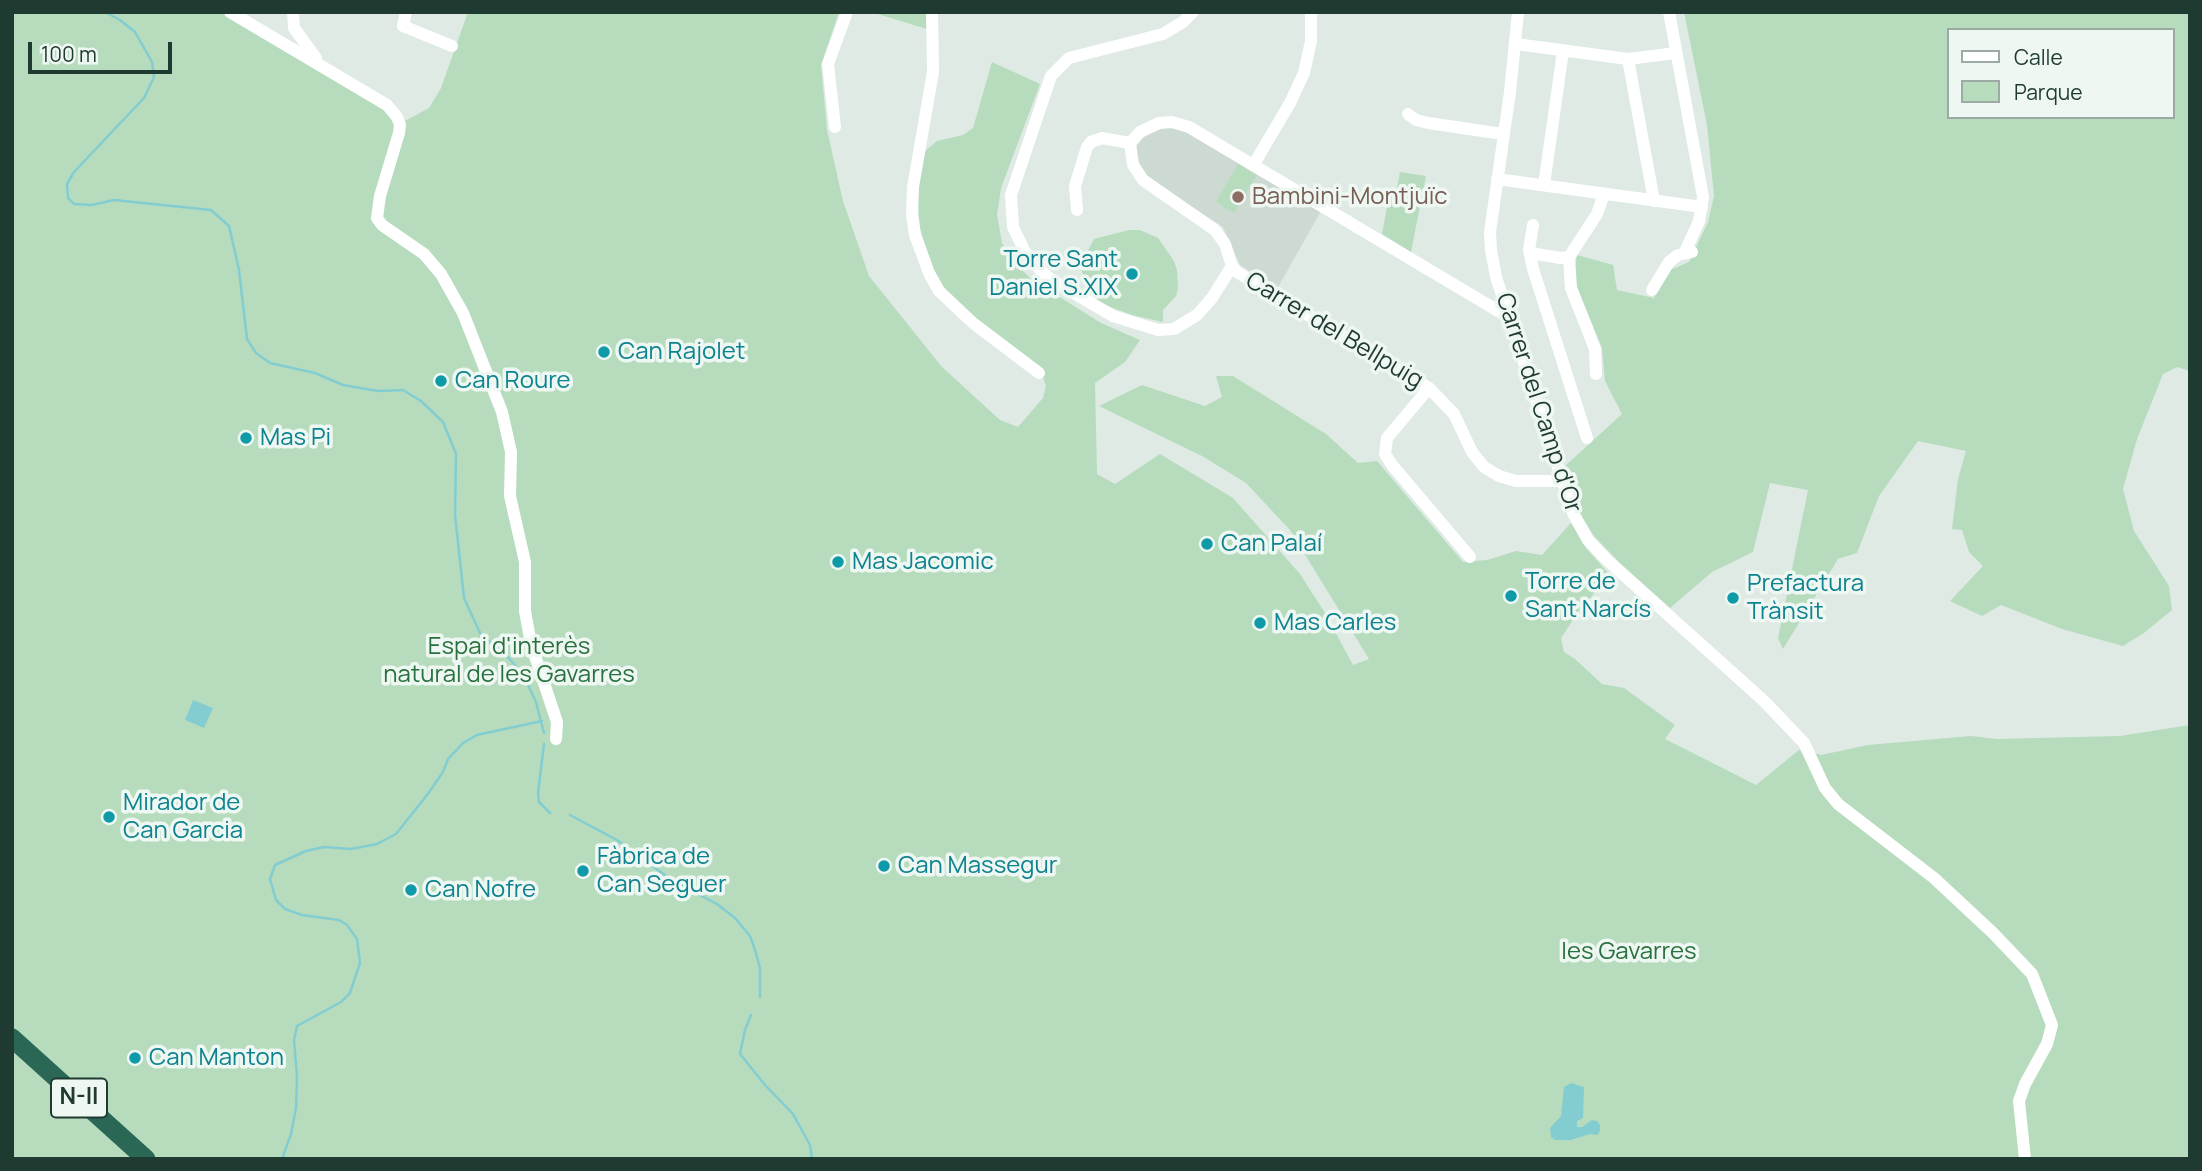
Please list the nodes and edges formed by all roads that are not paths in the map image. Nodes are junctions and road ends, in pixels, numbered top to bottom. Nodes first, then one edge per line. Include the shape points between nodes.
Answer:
1 (230, 12) edge
2 (293, 12) edge
3 (406, 12) edge
4 (846, 12) edge
5 (1193, 12) edge
6 (1311, 12) edge
7 (1518, 12) edge
8 (1668, 12) edge
9 (933, 13) edge
10 (1516, 44) junction
11 (452, 46) dead end
12 (1563, 51) junction
13 (1676, 53) junction
14 (1628, 60) junction
15 (343, 80) junction
16 (1408, 114) dead end
17 (835, 127) dead end
18 (1503, 134) junction
19 (1130, 143) junction
20 (1254, 164) junction
21 (1497, 179) junction
22 (1544, 185) junction
23 (1604, 194) junction
24 (1654, 201) junction
25 (1702, 207) junction
26 (1077, 210) dead end
27 (1533, 225) dead end
28 (1531, 253) junction
29 (1569, 257) junction
30 (1232, 265) junction
31 (1652, 290) dead end
32 (1510, 318) junction
33 (1039, 373) dead end
34 (1596, 374) dead end
35 (1429, 388) junction
36 (1587, 438) dead end
37 (1562, 481) junction
38 (1470, 557) dead end
39 (556, 739) dead end
40 (12, 1038) edge
41 (146, 1159) edge
42 (2025, 1159) edge

1 - 15 street
2 - 15 street via 294,28 302,42
3 - 11 street via 403,26
4 - 17 street via 828,64
5 - 30 street via 1163,34 1069,58 1051,76 1011,195 1013,226 1030,258 1055,282 1113,316 1158,330 1174,329 1197,315
6 - 20 street via 1311,47 1301,81
7 - 10 street, Carrer del Camp d'Or
8 - 13 street
9 - 33 street via 933,72 913,187 915,235 939,291
10 - 12 street
10 - 18 street, Carrer del Camp d'Or
12 - 14 street
12 - 22 street
13 - 14 street
13 - 25 street
14 - 24 street
15 - 39 street via 387,105 397,117 399,133 377,218 424,254 441,274 463,313 502,412 511,452 510,496 525,562 525,611 557,722
16 - 18 street via 1428,123
18 - 21 street, Carrer del Camp d'Or
19 - 20 street via 1153,124 1172,122
19 - 26 street via 1102,138 1087,147 1075,186
19 - 30 street, Carrer del Bellpuig via 1133,165 1143,180 1215,230
20 - 32 street
21 - 22 street
21 - 32 street, Carrer del Camp d'Or via 1490,240
22 - 23 street
23 - 24 street
23 - 29 street via 1597,214
24 - 25 street
25 - 31 street via 1689,252 1669,262
27 - 28 street
28 - 29 street
28 - 36 street via 1532,269
29 - 34 street via 1571,288 1595,349
30 - 35 street, Carrer del Bellpuig
32 - 37 street, Carrer del Camp d'Or
35 - 37 street, Carrer del Bellpuig via 1454,414 1484,467 1516,481
35 - 38 street via 1387,438 1385,454
37 - 42 street, Carrer del Camp d'Or via 1581,529 1606,561 1764,701 1804,743 1825,788 1838,804 1934,878 2032,974 2052,1025 2019,1101
40 - 41 highway, N-II

